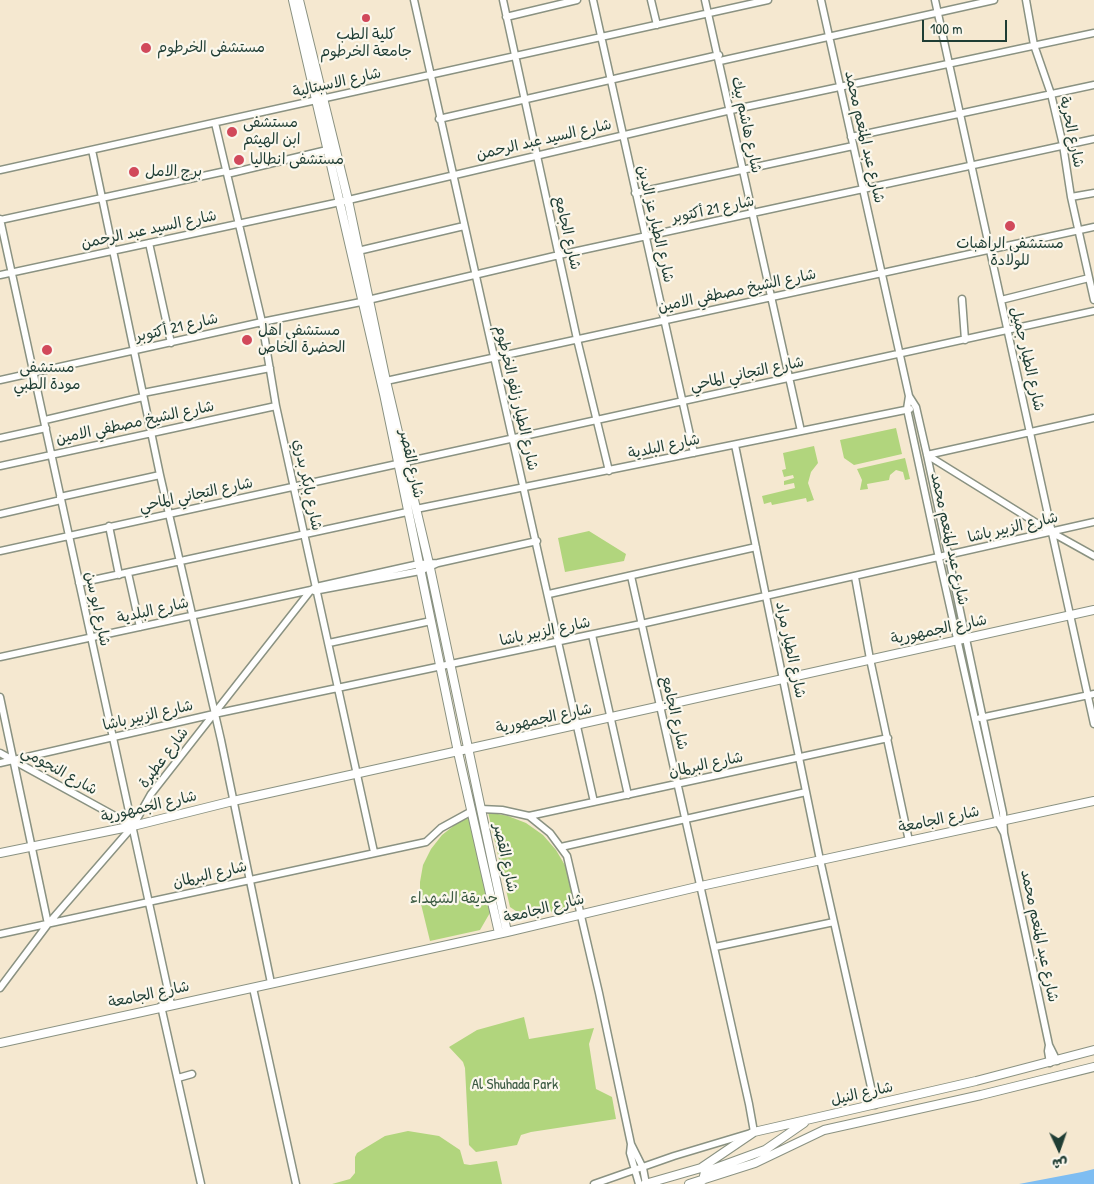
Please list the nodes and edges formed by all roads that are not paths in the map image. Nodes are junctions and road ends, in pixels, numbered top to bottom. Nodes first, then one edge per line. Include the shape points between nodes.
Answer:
1 (293, 0) edge
2 (299, 0) edge
3 (414, 0) edge
4 (503, 0) edge
5 (578, 0) edge
6 (593, 0) edge
7 (651, 0) edge
8 (706, 0) edge
9 (768, 0) edge
10 (821, 0) edge
11 (935, 0) edge
12 (994, 0) edge
13 (1026, 0) edge
14 (708, 13) junction
15 (938, 14) junction
16 (506, 17) junction
17 (657, 25) junction
18 (1094, 33) edge
19 (600, 37) junction
20 (829, 38) junction
21 (1034, 45) junction
22 (515, 56) junction
23 (719, 58) junction
24 (948, 63) junction
25 (430, 75) junction
26 (610, 80) junction
27 (1094, 85) edge
28 (840, 87) junction
29 (1051, 94) junction
30 (524, 99) junction
31 (319, 100) junction
32 (730, 110) junction
33 (960, 113) junction
34 (439, 119) junction
35 (215, 123) junction
36 (621, 135) junction
37 (851, 137) junction
38 (1094, 138) edge
39 (1063, 145) junction
40 (853, 146) junction
41 (92, 150) junction
42 (327, 150) junction
43 (536, 155) junction
44 (972, 165) junction
45 (742, 169) junction
46 (0, 170) edge
47 (226, 172) junction
48 (452, 174) junction
49 (863, 190) junction
50 (635, 193) junction
51 (1094, 193) edge
52 (1071, 197) junction
53 (102, 198) junction
54 (344, 201) junction
55 (752, 214) junction
56 (0, 220) edge
57 (238, 223) junction
58 (464, 226) junction
59 (1094, 226) edge
60 (1078, 230) junction
61 (645, 237) junction
62 (149, 243) junction
63 (990, 249) junction
64 (358, 251) junction
65 (112, 252) junction
66 (559, 255) junction
67 (1094, 259) edge
68 (1085, 261) junction
69 (12, 272) junction
70 (882, 273) junction
71 (0, 275) edge
72 (476, 275) junction
73 (1089, 278) junction
74 (771, 297) junction
75 (962, 299) dead end
76 (1000, 300) junction
77 (1094, 300) edge
78 (365, 301) junction
79 (1094, 311) edge
80 (664, 320) junction
81 (262, 322) junction
82 (1007, 330) junction
83 (577, 339) junction
84 (965, 340) junction
85 (171, 343) junction
86 (134, 351) junction
87 (900, 354) junction
88 (494, 358) junction
89 (270, 368) junction
90 (34, 374) junction
91 (789, 378) junction
92 (0, 380) edge
93 (386, 381) junction
94 (143, 395) junction
95 (909, 396) junction
96 (683, 401) junction
97 (276, 406) junction
98 (916, 407) junction
99 (907, 409) junction
100 (1094, 418) edge
101 (44, 420) junction
102 (597, 420) junction
103 (46, 428) junction
104 (801, 431) junction
105 (151, 432) junction
106 (1030, 432) junction
107 (0, 438) edge
108 (513, 439) junction
109 (735, 445) junction
110 (694, 453) junction
111 (52, 454) junction
112 (927, 455) junction
113 (918, 457) junction
114 (401, 463) junction
115 (0, 466) edge
116 (609, 471) junction
117 (160, 476) junction
118 (294, 486) junction
119 (524, 488) junction
120 (61, 499) junction
121 (416, 508) junction
122 (937, 510) junction
123 (407, 512) junction
124 (929, 512) junction
125 (168, 513) junction
126 (0, 514) edge
127 (1094, 522) edge
128 (109, 526) junction
129 (1051, 532) junction
130 (305, 534) junction
131 (68, 536) junction
132 (537, 541) junction
133 (756, 547) junction
134 (0, 551) edge
135 (947, 556) junction
136 (1094, 556) edge
137 (939, 558) junction
138 (180, 562) junction
139 (430, 565) junction
140 (420, 567) junction
141 (128, 573) junction
142 (119, 575) junction
143 (631, 576) junction
144 (855, 577) junction
145 (79, 583) junction
146 (314, 590) junction
147 (549, 594) junction
148 (765, 596) junction
149 (1094, 610) edge
150 (1071, 614) junction
151 (191, 615) junction
152 (431, 621) junction
153 (641, 624) junction
154 (140, 626) junction
155 (592, 635) junction
156 (91, 638) junction
157 (962, 640) junction
158 (559, 641) junction
159 (329, 643) junction
160 (0, 657) edge
161 (870, 659) junction
162 (451, 665) junction
163 (441, 667) junction
164 (783, 678) junction
165 (338, 688) junction
166 (1091, 695) edge
167 (0, 697) edge
168 (661, 706) junction
169 (214, 714) junction
170 (611, 718) junction
171 (983, 718) junction
172 (976, 719) junction
173 (1094, 724) edge
174 (576, 726) junction
175 (114, 737) junction
176 (888, 738) junction
177 (468, 750) junction
178 (458, 752) junction
179 (0, 753) edge
180 (799, 758) junction
181 (14, 760) junction
182 (0, 762) edge
183 (357, 774) junction
184 (678, 784) junction
185 (806, 792) junction
186 (628, 795) junction
187 (233, 801) junction
188 (1094, 801) edge
189 (594, 802) junction
190 (481, 809) junction
191 (472, 811) junction
192 (529, 816) junction
193 (686, 819) junction
194 (1001, 821) junction
195 (133, 826) junction
196 (909, 841) junction
197 (561, 847) junction
198 (31, 848) junction
199 (374, 852) junction
200 (0, 853) edge
201 (820, 860) junction
202 (250, 879) junction
203 (700, 886) junction
204 (148, 902) junction
205 (581, 913) junction
206 (834, 922) junction
207 (48, 924) junction
208 (503, 933) junction
209 (0, 934) edge
210 (715, 948) junction
211 (271, 983) junction
212 (0, 988) edge
213 (253, 988) junction
214 (171, 1004) junction
215 (162, 1006) junction
216 (0, 1043) edge
217 (1094, 1050) edge
218 (1053, 1062) junction
219 (1094, 1067) edge
220 (192, 1074) dead end
221 (178, 1078) junction
222 (976, 1081) junction
223 (975, 1096) junction
224 (875, 1105) junction
225 (810, 1119) junction
226 (754, 1132) junction
227 (631, 1144) junction
228 (643, 1168) junction
229 (635, 1170) junction
230 (702, 1180) junction
231 (201, 1184) edge
232 (296, 1184) edge
233 (594, 1184) edge
234 (639, 1184) edge
235 (646, 1184) edge
236 (689, 1184) edge

1 - 31 main road, شارع القصر
2 - 31 main road, شارع القصر
3 - 25 street, شارع الطيار زلفو الخرطوم
4 - 16 street, شارع الجامع
5 - 16 street
6 - 19 street, شارع الطيار عز الدين
7 - 17 street
8 - 14 street, شارع هاشم بيك
9 - 14 street, شارع الاسبتالية
10 - 20 street, شارع عبد المنعم محمد
11 - 15 street, شارع الطيار جميل
12 - 15 street
13 - 21 street, شارع الحرية
14 - 17 street, شارع الاسبتالية
14 - 23 street, شارع هاشم بيك
15 - 20 street
15 - 24 street, شارع الطيار جميل
16 - 22 street, شارع الجامع
17 - 19 street, شارع الاسبتالية
18 - 21 street, شارع السيد عبد الرحمن
19 - 22 street, شارع الاسبتالية
19 - 26 street, شارع الطيار عز الدين
20 - 23 street
20 - 28 street, شارع عبد المنعم محمد
21 - 24 street, شارع السيد عبد الرحمن
21 - 29 street, شارع الحرية
22 - 25 street, شارع الاسبتالية
22 - 30 street, شارع الجامع
23 - 26 street
23 - 32 street, شارع هاشم بيك
24 - 28 street, شارع السيد عبد الرحمن
24 - 33 street, شارع الطيار جميل
25 - 31 street, شارع الاسبتالية
25 - 34 street, شارع الطيار زلفو الخرطوم
26 - 30 street
26 - 36 street, شارع الطيار عز الدين
27 - 29 street
28 - 32 street, شارع السيد عبد الرحمن
28 - 37 street, شارع عبد المنعم محمد
29 - 33 street
29 - 39 street, شارع الحرية
30 - 34 street
30 - 43 street, شارع الجامع
31 - 35 street, شارع الاسبتالية
31 - 42 main road, شارع القصر
31 - 54 main road, شارع القصر
32 - 36 street, شارع السيد عبد الرحمن
32 - 45 street, شارع هاشم بيك
33 - 37 street
33 - 44 street, شارع الطيار جميل
34 - 48 street, شارع الطيار زلفو الخرطوم
35 - 41 street, شارع الاسبتالية
35 - 47 street, شارع بابكر بدري
36 - 43 street, شارع السيد عبد الرحمن
36 - 50 street, شارع الطيار عز الدين
37 - 40 street, شارع عبد المنعم محمد
38 - 39 street, شارع 21 أكتوبر
39 - 44 street, شارع 21 أكتوبر
39 - 52 street, شارع الحرية
40 - 45 street
40 - 49 street, شارع عبد المنعم محمد
41 - 46 street, شارع الاسبتالية
41 - 53 street
42 - 47 street
42 - 54 main road, شارع القصر
43 - 48 street, شارع السيد عبد الرحمن
43 - 66 street, شارع الجامع
44 - 49 street, شارع 21 أكتوبر
44 - 63 street, شارع الطيار جميل
45 - 50 street
45 - 55 street, شارع هاشم بيك
47 - 53 street
47 - 57 street, شارع بابكر بدري
48 - 54 street, شارع السيد عبد الرحمن
48 - 58 street, شارع الطيار زلفو الخرطوم
49 - 55 street, شارع 21 أكتوبر
49 - 70 street, شارع عبد المنعم محمد
50 - 61 street, شارع الطيار عز الدين
51 - 52 street
52 - 60 street, شارع الحرية
53 - 56 street
53 - 65 street
54 - 57 street, شارع السيد عبد الرحمن
54 - 64 main road, شارع القصر
54 - 78 main road, شارع القصر
55 - 61 street, شارع 21 أكتوبر
55 - 74 street, شارع هاشم بيك
56 - 69 street, شارع ابو سن
57 - 62 street, شارع السيد عبد الرحمن
57 - 81 street, شارع بابكر بدري
58 - 64 street
58 - 72 street, شارع الطيار زلفو الخرطوم
59 - 60 street, شارع الشيخ مصطفي الامين
60 - 63 street, شارع الشيخ مصطفي الامين
60 - 68 street, شارع الحرية
61 - 66 street, شارع 21 أكتوبر
61 - 80 street, شارع الطيار عز الدين
62 - 65 street, شارع السيد عبد الرحمن
62 - 85 street
63 - 70 street, شارع الشيخ مصطفي الامين
63 - 76 street, شارع الطيار جميل
64 - 78 main road, شارع القصر
65 - 69 street, شارع السيد عبد الرحمن
65 - 86 street
66 - 72 street, شارع 21 أكتوبر
66 - 83 street, شارع الجامع
67 - 68 street
68 - 73 street, شارع الحرية
69 - 71 street, شارع السيد عبد الرحمن
69 - 90 street, شارع ابو سن
70 - 74 street, شارع الشيخ مصطفي الامين
70 - 87 street, شارع عبد المنعم محمد
72 - 78 street, شارع 21 أكتوبر
72 - 88 street, شارع الطيار زلفو الخرطوم
73 - 76 street
73 - 77 street, شارع الحرية
74 - 80 street, شارع الشيخ مصطفي الامين
74 - 91 street, شارع هاشم بيك
75 - 84 street
76 - 82 street, شارع الطيار جميل
78 - 81 street, شارع 21 أكتوبر
78 - 93 main road, شارع القصر
78 - 114 main road, شارع القصر
79 - 82 street, شارع التجاني الماحي
80 - 83 street, شارع الشيخ مصطفي الامين
80 - 96 street, شارع الطيار عز الدين
81 - 85 street, شارع 21 أكتوبر
81 - 89 street, شارع بابكر بدري
82 - 84 street, شارع التجاني الماحي
82 - 106 street, شارع الطيار جميل
83 - 88 street, شارع الشيخ مصطفي الامين
83 - 102 street, شارع الجامع
84 - 87 street, شارع التجاني الماحي
85 - 86 street, شارع 21 أكتوبر
86 - 90 street, شارع 21 أكتوبر
86 - 94 street
87 - 91 street, شارع التجاني الماحي
87 - 95 street, شارع عبد المنعم محمد
88 - 93 street, شارع الشيخ مصطفي الامين
88 - 108 street, شارع الطيار زلفو الخرطوم
89 - 94 street
89 - 97 street, شارع بابكر بدري
90 - 92 street, شارع 21 أكتوبر
90 - 101 street, شارع ابو سن
91 - 96 street, شارع التجاني الماحي
91 - 104 street, شارع هاشم بيك
93 - 114 main road, شارع القصر
94 - 101 street
94 - 105 street
95 - 98 street, شارع عبد المنعم محمد
95 - 99 street, شارع عبد المنعم محمد
96 - 102 street, شارع التجاني الماحي
96 - 110 street, شارع الطيار عز الدين
97 - 105 street, شارع الشيخ مصطفي الامين
97 - 118 street, شارع بابكر بدري
98 - 99 street, شارع البلدية
98 - 112 street, شارع عبد المنعم محمد
99 - 104 street, شارع البلدية
99 - 113 street, شارع عبد المنعم محمد
100 - 106 street
101 - 103 street, شارع ابو سن
102 - 108 street, شارع التجاني الماحي
102 - 116 street, شارع الجامع
103 - 107 street
103 - 111 street, شارع ابو سن
104 - 109 street, شارع البلدية
105 - 111 street, شارع الشيخ مصطفي الامين
105 - 117 street
106 - 112 street
106 - 129 street, شارع الطيار جميل
108 - 114 street, شارع التجاني الماحي
108 - 119 street, شارع الطيار زلفو الخرطوم
109 - 110 street, شارع البلدية
109 - 133 street, شارع الطيار مراد
110 - 116 street, شارع البلدية
111 - 115 street, شارع الشيخ مصطفي الامين
111 - 120 street, شارع ابو سن
112 - 113 street
112 - 122 street, شارع عبد المنعم محمد
112 - 129 street
113 - 124 street, شارع عبد المنعم محمد
114 - 118 street, شارع التجاني الماحي
114 - 121 main road, شارع القصر
114 - 123 main road, شارع القصر
116 - 119 street, شارع البلدية
117 - 120 street
117 - 125 street
118 - 125 street, شارع التجاني الماحي
118 - 130 street, شارع بابكر بدري
119 - 121 street, شارع البلدية
119 - 132 street, شارع الطيار زلفو الخرطوم
120 - 126 street
120 - 131 street, شارع ابو سن
121 - 139 main road, شارع القصر
122 - 124 street
122 - 135 street, شارع عبد المنعم محمد
123 - 130 street
123 - 140 main road, شارع القصر
124 - 137 street, شارع عبد المنعم محمد
125 - 128 street, شارع التجاني الماحي
125 - 138 street
127 - 129 street, شارع الزبير باشا
128 - 131 street, شارع التجاني الماحي
128 - 142 street
129 - 135 street, شارع الزبير باشا
129 - 136 street
129 - 150 street, شارع الطيار جميل
130 - 138 street
130 - 146 street, شارع بابكر بدري
131 - 134 street, شارع التجاني الماحي
131 - 145 street, شارع ابو سن
132 - 139 street, شارع البلدية
132 - 147 street, شارع الطيار زلفو الخرطوم
133 - 143 street
133 - 148 street, شارع الطيار مراد
135 - 137 street, شارع الزبير باشا
135 - 157 street, شارع عبد المنعم محمد
137 - 144 street, شارع الزبير باشا
137 - 157 street, شارع عبد المنعم محمد
138 - 141 street
138 - 151 street
139 - 140 street, شارع البلدية
139 - 162 main road, شارع القصر
140 - 146 street, شارع البلدية
140 - 152 main road, شارع القصر
141 - 142 street
141 - 154 street
142 - 145 street
143 - 147 street
143 - 153 street, شارع الجامع
144 - 148 street, شارع الزبير باشا
144 - 161 street
145 - 156 street, شارع ابو سن
146 - 151 street, شارع البلدية
146 - 159 street, شارع بابكر بدري
146 - 169 street, شارع عطبرة
147 - 158 street, شارع الطيار زلفو الخرطوم
148 - 153 street, شارع الزبير باشا
148 - 164 street, شارع الطيار مراد
149 - 150 main road, شارع الجمهورية
150 - 157 main road, شارع الجمهورية
150 - 166 street, شارع الطيار جميل
151 - 154 street, شارع البلدية
151 - 169 street
152 - 159 street
152 - 163 main road, شارع القصر
153 - 155 street, شارع الزبير باشا
153 - 168 street, شارع الجامع
154 - 156 street, شارع البلدية
155 - 158 street, شارع الزبير باشا
155 - 170 street
156 - 160 street, شارع البلدية
156 - 175 street, شارع ابو سن
157 - 161 main road, شارع الجمهورية
157 - 171 street, شارع عبد المنعم محمد
157 - 172 street, شارع عبد المنعم محمد
158 - 162 street, شارع الزبير باشا
158 - 174 street, شارع الطيار زلفو الخرطوم
159 - 165 street, شارع بابكر بدري
161 - 164 main road, شارع الجمهورية
161 - 176 street
162 - 163 street, شارع الزبير باشا
162 - 177 main road, شارع القصر
163 - 165 street, شارع الزبير باشا
163 - 178 main road, شارع القصر
164 - 168 main road, شارع الجمهورية
164 - 180 street, شارع الطيار مراد
165 - 169 street, شارع الزبير باشا
165 - 183 street, شارع بابكر بدري
166 - 171 street
166 - 173 street, شارع الطيار جميل
167 - 181 street
168 - 170 main road, شارع الجمهورية
168 - 184 street, شارع الجامع
169 - 175 street, شارع الزبير باشا
169 - 187 street
169 - 195 street, شارع عطبرة via 151,794
170 - 174 main road, شارع الجمهورية
170 - 186 street
171 - 172 street
171 - 194 street, شارع عبد المنعم محمد
172 - 194 street, شارع عبد المنعم محمد
174 - 177 main road, شارع الجمهورية
174 - 189 street, شارع الطيار زلفو الخرطوم
175 - 181 street, شارع الزبير باشا
175 - 195 street, شارع ابو سن
176 - 180 street, شارع البرلمان
176 - 196 street
177 - 178 main road, شارع الجمهورية
177 - 190 main road, شارع القصر
178 - 183 main road, شارع الجمهورية
178 - 191 main road, شارع القصر
179 - 181 street, شارع النجومي
180 - 184 street, شارع البرلمان
180 - 185 street, شارع الطيار مراد
181 - 182 street, شارع الزبير باشا
181 - 195 street, شارع النجومي
181 - 198 street
183 - 187 main road, شارع الجمهورية
183 - 199 street, شارع بابكر بدري
184 - 186 street, شارع البرلمان
184 - 193 street, شارع الجامع
185 - 193 street
185 - 201 street, شارع الطيار مراد
186 - 189 street, شارع البرلمان
187 - 195 main road, شارع الجمهورية
187 - 202 street
188 - 194 main road, شارع الجامعة
189 - 192 street, شارع البرلمان
190 - 192 street
190 - 208 main road, شارع القصر
191 - 199 street, شارع البرلمان via 441,828 426,842
191 - 208 main road, شارع القصر
192 - 197 street
193 - 197 street
193 - 203 street, شارع الجامع
194 - 196 main road, شارع الجامعة
194 - 218 street, شارع عبد المنعم محمد
195 - 198 main road, شارع الجمهورية
195 - 204 street, شارع ابو سن
195 - 207 street, شارع عطبرة
196 - 201 main road, شارع الجامعة
197 - 205 street via 571,867
198 - 200 main road, شارع الجمهورية
198 - 207 street
199 - 202 street, شارع البرلمان
201 - 203 main road, شارع الجامعة
201 - 206 street, شارع الطيار مراد
202 - 204 street, شارع البرلمان
202 - 211 street
203 - 205 main road, شارع الجامعة
203 - 210 street, شارع الجامع
204 - 207 street, شارع البرلمان
204 - 214 street, شارع ابو سن
205 - 208 main road, شارع الجامعة
205 - 227 street
206 - 210 street
206 - 224 street, شارع الطيار مراد
207 - 209 street, شارع البرلمان
207 - 212 street, شارع عطبرة
208 - 211 main road, شارع الجامعة
210 - 226 street, شارع الجامع
211 - 213 main road, شارع الجامعة
213 - 214 main road, شارع الجامعة
213 - 232 street
214 - 215 main road, شارع الجامعة
215 - 216 main road, شارع الجامعة
215 - 221 street
217 - 218 main road, شارع النيل
218 - 222 main road, شارع النيل
219 - 223 main road, شارع النيل
220 - 221 street
221 - 231 street
222 - 223 main road via 970,1089
222 - 224 main road, شارع النيل
223 - 230 main road, شارع النيل via 824,1130 755,1162
224 - 225 main road, شارع النيل
225 - 226 main road, شارع النيل
225 - 230 main road via 765,1150 705,1172
226 - 228 street
226 - 235 main road, شارع النيل via 700,1168
227 - 228 street
227 - 229 street
228 - 229 street
228 - 235 street
229 - 233 street
229 - 234 street
230 - 236 main road, شارع النيل

